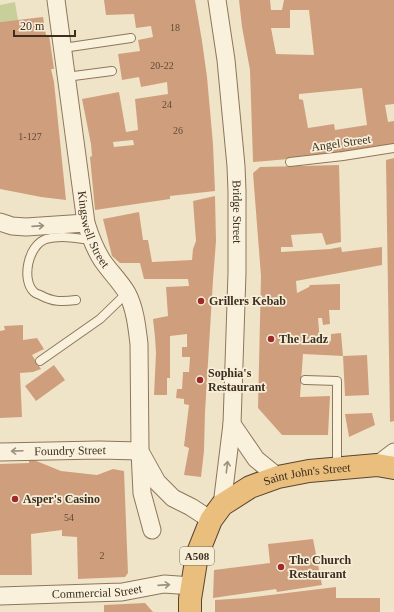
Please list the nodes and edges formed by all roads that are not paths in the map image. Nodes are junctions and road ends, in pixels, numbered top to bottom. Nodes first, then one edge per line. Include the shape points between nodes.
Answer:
1 (56, 0) edge
2 (217, 0) edge
3 (131, 38) dead end
4 (63, 48) junction
5 (112, 71) dead end
6 (66, 78) junction
7 (394, 148) edge
8 (290, 162) dead end
9 (0, 222) edge
10 (86, 223) junction
11 (92, 240) junction
12 (127, 293) junction
13 (76, 300) dead end
14 (40, 361) dead end
15 (305, 380) dead end
16 (232, 424) junction
17 (140, 451) junction
18 (0, 452) edge
19 (388, 462) edge
20 (337, 468) junction
21 (278, 477) junction
22 (217, 513) junction
23 (152, 530) dead end
24 (192, 586) junction
25 (0, 596) edge
26 (190, 612) edge

1 - 4 street, Kingswell Street
2 - 16 street, Bridge Street via 226,60 236,166 237,273
3 - 4 lane
4 - 6 street, Kingswell Street
5 - 6 lane
6 - 10 street, Kingswell Street
7 - 8 lane, Angel Street
9 -> 10 street via 26,227
10 - 11 street, Kingswell Street
11 - 12 street, Kingswell Street via 102,260
11 - 13 lane via 56,237 44,240 36,245 28,263 28,283 34,292 52,300
12 - 14 lane via 100,319
12 - 17 street, Kingswell Street via 133,309 139,344
15 - 20 lane via 337,381
16 - 21 street via 256,459
22 -> 16 street, Bridge Street
17 -> 18 street, Foundry Street
17 - 22 street, Kingswell Street via 157,482 173,498 191,507
17 - 23 street, Kingswell Street via 142,493
19 - 20 highway, Saint John's Street
20 - 21 highway, Saint John's Street
21 - 22 highway, Saint John's Street via 250,487
22 - 24 highway, Bridge Street / A508 via 197,555
25 -> 24 street, Commercial Street via 122,592 164,584
24 - 26 highway, Bridge Street / A508

